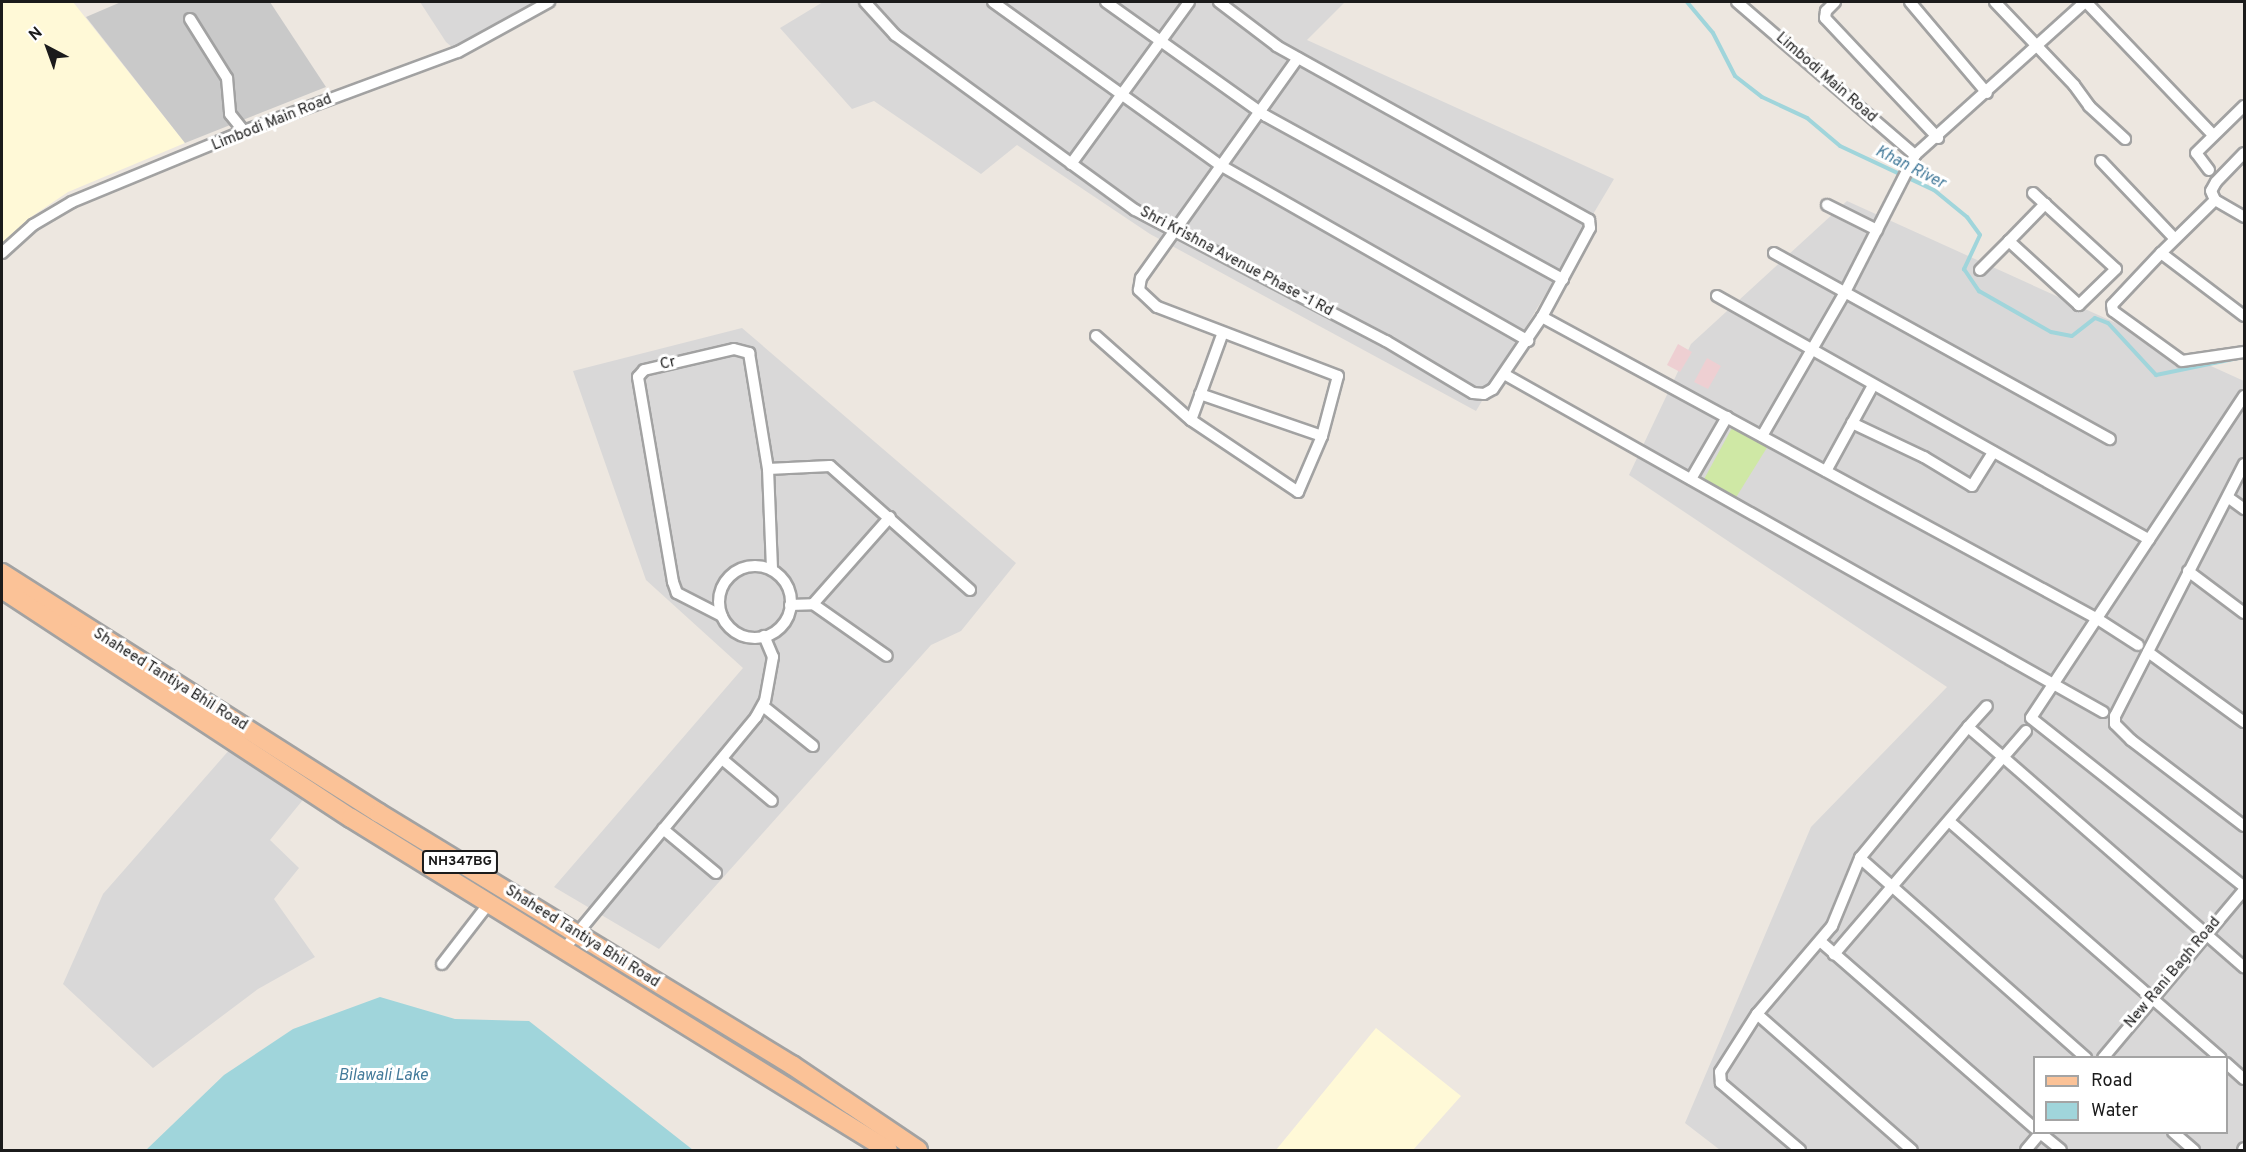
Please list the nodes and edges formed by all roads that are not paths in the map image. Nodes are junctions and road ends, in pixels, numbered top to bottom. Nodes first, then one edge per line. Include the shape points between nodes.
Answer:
1 (549, 2) edge
2 (865, 2) edge
3 (993, 2) edge
4 (1106, 2) edge
5 (1189, 2) edge
6 (1219, 2) edge
7 (1737, 2) edge
8 (1835, 2) edge
9 (1910, 2) edge
10 (1995, 2) edge
11 (2085, 2) edge
12 (190, 19) dead end
13 (1161, 42) junction
14 (2036, 46) junction
15 (1298, 58) junction
16 (1987, 93) junction
17 (1119, 96) junction
18 (1258, 111) junction
19 (2243, 111) edge
20 (244, 131) junction
21 (2214, 135) junction
22 (1938, 138) junction
23 (2125, 139) dead end
24 (2244, 153) edge
25 (1915, 155) junction
26 (2101, 161) dead end
27 (1071, 164) junction
28 (1220, 165) junction
29 (2209, 170) dead end
30 (2032, 193) dead end
31 (2215, 200) junction
32 (2045, 204) junction
33 (1827, 205) dead end
34 (2244, 217) edge
35 (1176, 228) junction
36 (1877, 230) junction
37 (2174, 238) junction
38 (2009, 241) junction
39 (2, 253) edge
40 (1774, 254) dead end
41 (2161, 254) junction
42 (2116, 269) junction
43 (1980, 270) dead end
44 (1563, 279) junction
45 (2132, 284) junction
46 (1845, 292) junction
47 (1717, 296) dead end
48 (2244, 316) edge
49 (1542, 317) junction
50 (1222, 335) junction
51 (1096, 336) dead end
52 (1528, 341) junction
53 (1812, 351) junction
54 (2244, 352) edge
55 (1504, 374) junction
56 (1873, 385) junction
57 (1200, 394) junction
58 (2244, 396) edge
59 (1726, 417) junction
60 (1191, 420) junction
61 (1852, 423) junction
62 (1322, 436) junction
63 (1762, 436) junction
64 (2110, 440) dead end
65 (1993, 452) junction
66 (2244, 464) edge
67 (768, 469) junction
68 (1826, 471) junction
69 (1691, 479) junction
70 (2229, 498) junction
71 (2244, 509) edge
72 (890, 517) junction
73 (2149, 539) junction
74 (772, 570) junction
75 (2188, 571) junction
76 (2, 573) edge
77 (2, 589) edge
78 (970, 590) dead end
79 (790, 604) junction
80 (813, 604) junction
81 (2244, 613) edge
82 (722, 616) junction
83 (2096, 618) junction
84 (764, 636) junction
85 (2143, 648) junction
86 (887, 656) dead end
87 (2053, 682) junction
88 (763, 706) junction
89 (1987, 706) dead end
90 (2103, 712) dead end
91 (2244, 722) edge
92 (1968, 727) junction
93 (2026, 731) dead end
94 (813, 746) dead end
95 (2003, 757) junction
96 (722, 759) junction
97 (772, 801) dead end
98 (1950, 822) junction
99 (2244, 826) edge
100 (663, 830) junction
101 (1860, 858) junction
102 (716, 873) dead end
103 (1894, 889) junction
104 (2244, 889) edge
105 (490, 902) junction
106 (2207, 934) junction
107 (571, 941) junction
108 (1820, 941) junction
109 (1834, 954) junction
110 (442, 964) dead end
111 (2244, 967) edge
112 (2152, 997) junction
113 (1757, 1014) junction
114 (2084, 1056) edge
115 (2105, 1056) edge
116 (2219, 1056) edge
117 (2228, 1065) edge
118 (2244, 1079) edge
119 (2033, 1127) edge
120 (2038, 1134) edge
121 (2041, 1134) edge
122 (2175, 1134) edge
123 (888, 1150) edge
124 (918, 1150) edge
125 (1800, 1150) edge
126 (1912, 1150) edge
127 (2026, 1150) edge
128 (2061, 1150) edge
129 (2194, 1150) edge

1 - 20 street, Limbodi Main Road via 458,52
2 - 27 street, Shri Krishna Avenue Phase -1 Rd via 895,35
3 - 17 street
4 - 13 street
5 - 13 street
6 - 15 street
7 - 25 street, Limbodi Main Road
8 - 22 street via 1825,18
9 - 16 street
10 - 14 street
11 - 14 street
11 - 21 street
12 - 20 street via 227,78 230,114
13 - 17 street
13 - 18 street
14 - 16 street
14 - 23 street via 2089,106
15 - 18 street
15 - 44 street, Shri Krishna Avenue Phase -1 Rd via 1583,213 1590,228
16 - 22 street
17 - 27 street
17 - 28 street
18 - 28 street
18 - 44 street
19 - 21 street
20 - 39 street, Limbodi Main Road via 72,202 33,225
21 - 29 street via 2196,153
22 - 25 street
24 - 31 street via 2216,182 2211,191
25 - 36 street
26 - 37 street
27 - 35 street, Shri Krishna Avenue Phase -1 Rd via 1135,210
28 - 35 street
28 - 52 street
30 - 32 street
31 - 34 street
31 - 37 street
32 - 38 street
32 - 42 street
33 - 36 street
35 - 50 street via 1141,278 1139,290 1157,307
35 - 55 street, Shri Krishna Avenue Phase -1 Rd via 1473,393 1484,394 1493,389
36 - 46 street
37 - 41 street
38 - 42 street via 2079,305
38 - 43 street
40 - 46 street
41 - 45 street
41 - 48 street
42 - 45 street
44 - 49 street, Shri Krishna Avenue Phase -1 Rd
45 - 54 street via 2112,304 2113,311 2169,355 2182,361
46 - 53 street
46 - 64 street
47 - 53 street
49 - 52 street, Shri Krishna Avenue Phase -1 Rd
49 - 59 street
50 - 57 street
50 - 62 street via 1338,376
51 - 60 street
52 - 55 street, Shri Krishna Avenue Phase -1 Rd
53 - 56 street
53 - 63 street
55 - 69 street
56 - 61 street
56 - 65 street
57 - 60 street
57 - 62 street
58 - 73 street
59 - 63 street
59 - 69 street
60 - 62 street via 1234,445 1294,492 1302,488
61 - 65 street via 1924,457 1972,486
61 - 68 street
63 - 68 street
65 - 73 street
66 - 70 street
67 - 72 street via 831,466
67 - 74 street, Cr
67 - 82 street, Cr via 749,352 734,349 640,373 673,582 677,593
68 - 83 street
69 - 87 street
70 - 71 street
70 - 75 street
72 - 78 street
72 - 80 street
73 - 83 street
74 - 79 street via 788,588
74 - 82 street via 756,566 734,573 720,592
75 - 81 street
75 - 85 street
76 - 107 main road, Shaheed Tantiya Bhil Road / NH347BG
77 - 105 main road, Shaheed Tantiya Bhil Road / NH347BG via 351,818
79 - 80 street
79 - 84 street via 779,628
80 - 86 street
82 - 84 street via 739,634
83 - 85 street
83 - 87 street
84 - 88 street via 773,657
85 - 91 street
85 - 99 street via 2115,724
87 - 90 street
87 - 104 street via 2034,711 2035,725
88 - 94 street
88 - 96 street
89 - 92 street
92 - 95 street
92 - 101 street
93 - 95 street
95 - 98 street
95 - 106 street
96 - 97 street
96 - 100 street
98 - 103 street
98 - 112 street
100 - 102 street
100 - 107 street
101 - 103 street
101 - 108 street via 1842,910
103 - 109 street
103 - 114 street
104 - 106 street, New Rani Bagh Road
105 - 107 main road, Shaheed Tantiya Bhil Road / NH347BG
105 - 110 street
106 - 111 street
106 - 112 street, New Rani Bagh Road
107 - 123 main road, Shaheed Tantiya Bhil Road / NH347BG
107 - 124 main road, Shaheed Tantiya Bhil Road / NH347BG via 792,1065
108 - 109 street
108 - 113 street
109 - 119 street
112 - 115 street, New Rani Bagh Road
112 - 116 street
113 - 125 street via 1730,1052 1720,1072 1721,1083
113 - 126 street
117 - 118 street
120 - 127 street
121 - 128 street
122 - 129 street

